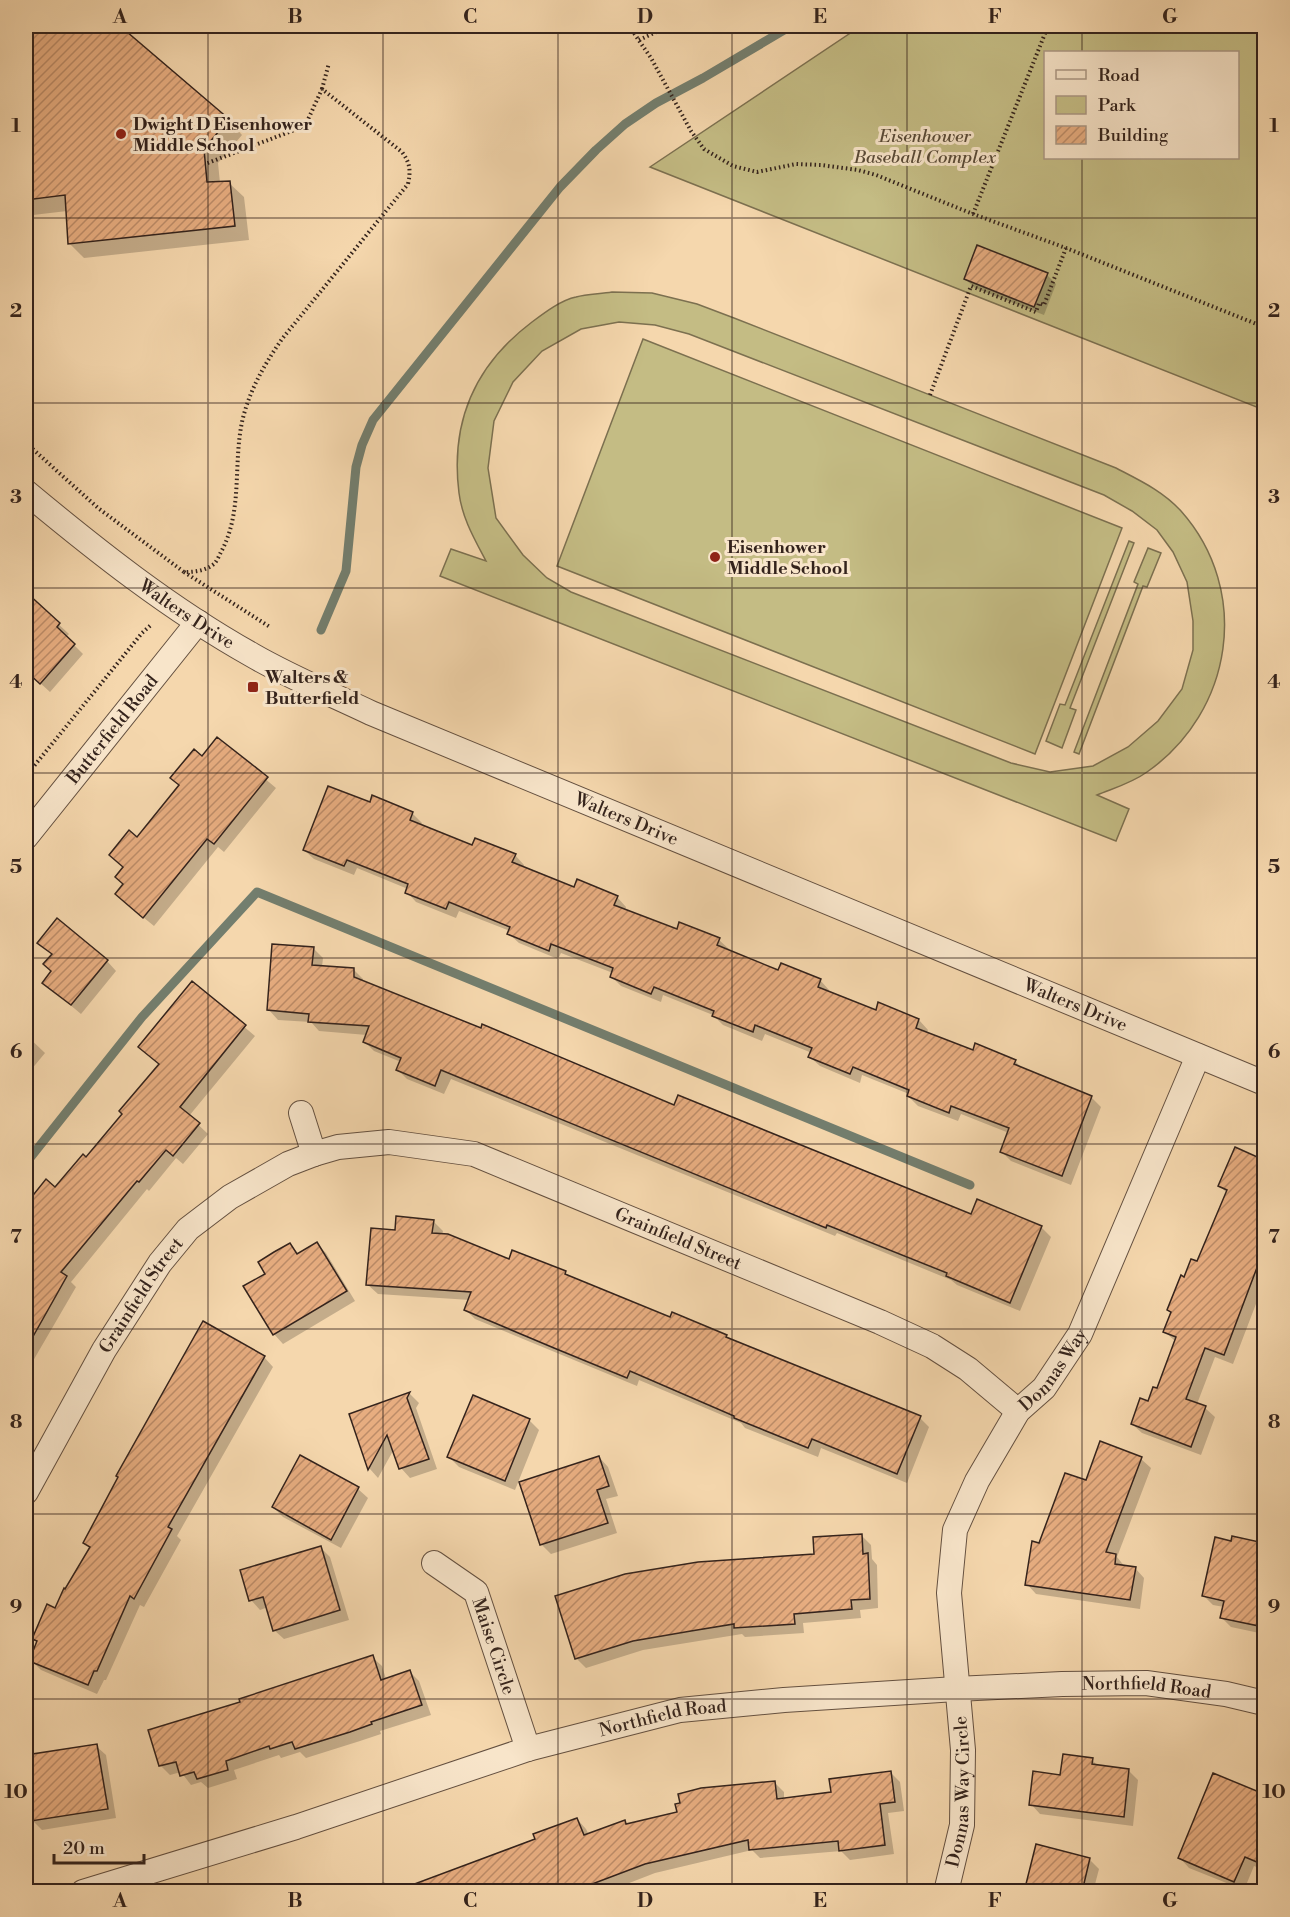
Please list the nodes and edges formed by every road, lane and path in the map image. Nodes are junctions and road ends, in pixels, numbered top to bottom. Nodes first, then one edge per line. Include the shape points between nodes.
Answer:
1 (629, 26) edge
2 (669, 26) edge
3 (1048, 26) edge
4 (639, 40) junction
5 (329, 63) dead end
6 (322, 88) junction
7 (206, 164) dead end
8 (973, 214) junction
9 (1066, 248) junction
10 (26, 296) edge
11 (1264, 327) edge
12 (26, 339) edge
13 (930, 395) dead end
14 (26, 443) edge
15 (26, 492) edge
16 (184, 572) junction
17 (198, 622) junction
18 (152, 624) dead end
19 (270, 627) dead end
20 (26, 776) edge
21 (26, 837) edge
22 (1198, 1056) junction
23 (1264, 1083) edge
24 (302, 1113) dead end
25 (314, 1154) junction
26 (1018, 1411) junction
27 (26, 1492) edge
28 (434, 1563) dead end
29 (956, 1689) junction
30 (1264, 1703) edge
31 (528, 1749) junction
32 (83, 1892) edge
33 (946, 1892) edge

1 - 4 path
2 - 4 path
3 - 8 path
4 - 8 path via 704,149 733,166 757,172 796,164 858,170
5 - 6 path
6 - 7 path via 305,126
6 - 16 path via 402,152 409,162 408,184 264,365 243,419 235,509 228,538 215,563 197,572
8 - 9 path
9 - 11 path
9 - 13 path via 1044,304 1040,303 1036,312 971,286
10 - 12 path
14 - 16 path via 98,508
15 - 17 street, Walters Drive via 98,551
16 - 19 path
17 - 21 street, Butterfield Road
17 - 22 street, Walters Drive via 270,664 371,713
18 - 20 path
22 - 23 street, Walters Drive
22 - 26 street, Donnas Way via 1080,1334 1044,1388
24 - 25 street
25 - 26 street, Grainfield Street via 338,1147 389,1142 474,1154 932,1346 969,1369
25 - 27 street, Grainfield Street via 230,1197 188,1229 160,1263 106,1346
26 - 29 street, Donnas Way via 976,1481 955,1530 949,1593
28 - 31 street, Maise Circle via 476,1592
29 - 30 street, Northfield Road via 1146,1683
29 - 31 street, Northfield Road via 680,1710
29 - 33 street, Donnas Way Circle via 963,1750 962,1825
31 - 32 street, Northfield Road via 296,1827

